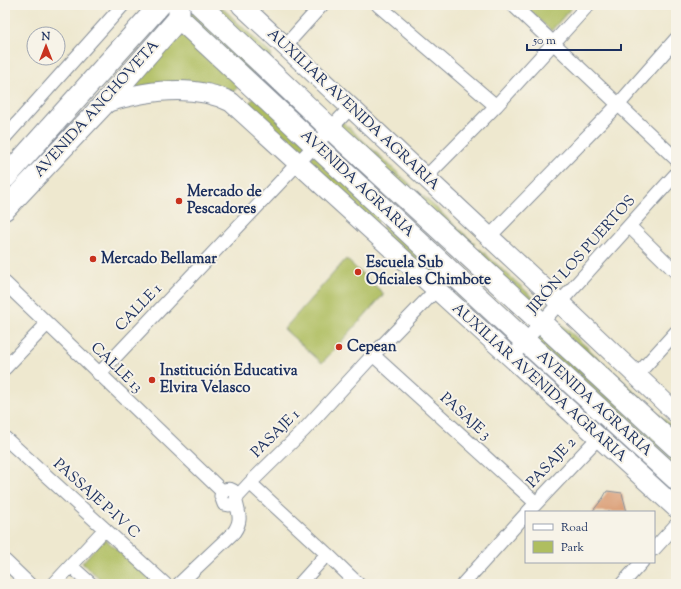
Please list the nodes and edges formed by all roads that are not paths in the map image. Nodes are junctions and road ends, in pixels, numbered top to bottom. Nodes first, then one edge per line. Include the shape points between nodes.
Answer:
1 (123, 5) edge
2 (160, 5) edge
3 (200, 5) edge
4 (241, 5) edge
5 (322, 5) edge
6 (378, 5) edge
7 (513, 5) edge
8 (588, 5) edge
9 (179, 12) edge
10 (676, 39) edge
11 (553, 42) junction
12 (285, 46) junction
13 (105, 103) junction
14 (618, 105) junction
15 (496, 106) junction
16 (350, 108) junction
17 (8, 129) edge
18 (331, 129) junction
19 (316, 145) junction
20 (676, 159) edge
21 (298, 164) junction
22 (676, 174) edge
23 (5, 178) edge
24 (425, 178) junction
25 (5, 209) edge
26 (630, 227) junction
27 (489, 237) junction
28 (676, 272) edge
29 (5, 283) edge
30 (436, 290) junction
31 (560, 303) junction
32 (542, 323) junction
33 (47, 324) junction
34 (676, 332) edge
35 (525, 341) junction
36 (372, 355) junction
37 (512, 358) junction
38 (5, 368) edge
39 (99, 374) junction
40 (637, 375) junction
41 (676, 413) edge
42 (599, 437) junction
43 (5, 438) edge
44 (676, 447) edge
45 (676, 479) edge
46 (250, 483) junction
47 (236, 499) junction
48 (532, 508) edge
49 (676, 508) edge
50 (525, 515) edge
51 (676, 525) edge
52 (105, 529) junction
53 (655, 548) edge
54 (327, 554) junction
55 (5, 561) edge
56 (641, 563) edge
57 (71, 566) junction
58 (29, 584) edge
59 (54, 584) edge
60 (91, 584) edge
61 (165, 584) edge
62 (179, 584) edge
63 (300, 584) edge
64 (358, 584) edge
65 (463, 584) edge
66 (622, 584) edge

1 - 17 street
2 - 23 main road, AVENIDA ANCHOVETA
3 - 18 main road, AVENIDA AGRARIA
4 - 12 street, AUXILIAR AVENIDA AGRARIA
5 - 12 street
6 - 15 street
7 - 11 street
8 - 11 street
9 - 13 main road, AVENIDA ANCHOVETA
9 - 19 main road, AVENIDA AGRARIA
10 - 14 street
11 - 14 street
11 - 15 street
12 - 16 street, AUXILIAR AVENIDA AGRARIA
13 - 21 street, AUXILIAR AVENIDA AGRARIA via 126,97 188,91 222,97 231,102
13 - 25 main road, AVENIDA ANCHOVETA
14 - 20 street
14 - 27 street
15 - 24 street
16 - 18 street, CALLE 1
16 - 24 street, AUXILIAR AVENIDA AGRARIA
18 - 19 street, CALLE 1
18 - 32 main road, AVENIDA AGRARIA
19 - 21 street, CALLE 1
19 - 35 main road, AVENIDA AGRARIA
21 - 30 street, AUXILIAR AVENIDA AGRARIA
21 - 39 street, CALLE 1
22 - 26 street, JIRÓN LOS PUERTOS
24 - 27 street, AUXILIAR AVENIDA AGRARIA
26 - 28 street
26 - 31 street, JIRÓN LOS PUERTOS
27 - 31 street, AUXILIAR AVENIDA AGRARIA
29 - 33 street, CALLE 13
30 - 36 street, PASAJE 1
30 - 37 street, AUXILIAR AVENIDA AGRARIA
31 - 32 street, JIRÓN LOS PUERTOS
31 - 40 street, AUXILIAR AVENIDA AGRARIA
32 - 35 street, JIRÓN LOS PUERTOS
32 - 44 main road, AVENIDA AGRARIA
33 - 38 street
33 - 39 street, CALLE 13
34 - 40 street
35 - 37 street, JIRÓN LOS PUERTOS
35 - 45 main road, AVENIDA AGRARIA
36 - 46 street, PASAJE 1 via 304,430
36 - 48 street, PASAJE 3
37 - 42 street, AUXILIAR AVENIDA AGRARIA
39 - 47 street, CALLE 13 via 223,492 230,489 235,492
40 - 41 street, AUXILIAR AVENIDA AGRARIA
42 - 48 street, PASAJE 2
42 - 49 street, AUXILIAR AVENIDA AGRARIA
43 - 52 street, PASSAJE P-IV C
46 - 47 street, PASAJE 1
46 - 54 street
47 - 62 street via 240,516 234,532
50 - 65 street
51 - 53 street
52 - 57 street
52 - 61 street, PASSAJE P-IV C
54 - 63 street
54 - 64 street
55 - 58 street
56 - 66 street
57 - 59 street
57 - 60 street

